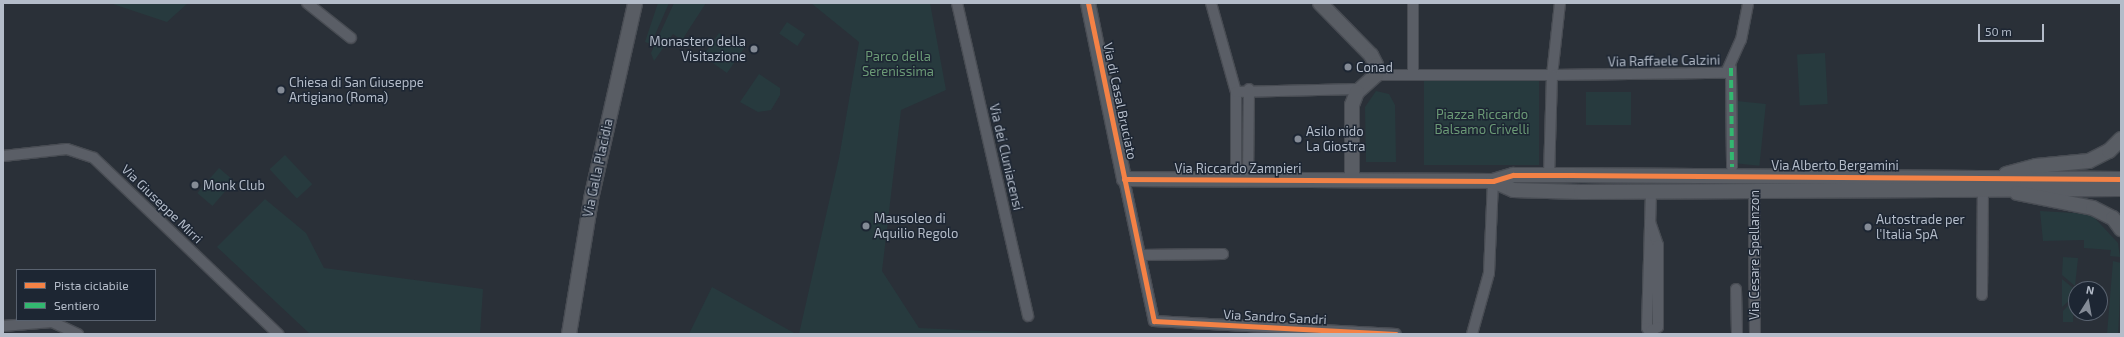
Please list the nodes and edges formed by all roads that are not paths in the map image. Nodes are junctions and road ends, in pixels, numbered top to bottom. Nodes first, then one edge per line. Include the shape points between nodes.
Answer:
1 (307, 3) edge
2 (636, 3) edge
3 (957, 3) edge
4 (1088, 3) edge
5 (1211, 3) edge
6 (1320, 3) edge
7 (1413, 3) edge
8 (1560, 3) edge
9 (1748, 3) edge
10 (351, 38) dead end
11 (1731, 68) junction
12 (1413, 74) junction
13 (1376, 75) junction
14 (1552, 75) junction
15 (1249, 89) junction
16 (1359, 90) junction
17 (1236, 92) junction
18 (2121, 139) edge
19 (3, 156) edge
20 (1732, 167) dead end
21 (1549, 175) junction
22 (1754, 176) junction
23 (1352, 178) junction
24 (1994, 178) junction
25 (1124, 179) junction
26 (1242, 179) junction
27 (2121, 179) edge
28 (1493, 181) junction
29 (1983, 189) junction
30 (2005, 189) junction
31 (2121, 189) edge
32 (1754, 191) junction
33 (1651, 192) junction
34 (2121, 229) edge
35 (1223, 254) dead end
36 (1141, 255) junction
37 (1736, 289) dead end
38 (1982, 295) dead end
39 (1028, 316) dead end
40 (1154, 321) joint
41 (3, 326) edge
42 (1651, 332) edge
43 (78, 334) edge
44 (278, 334) edge
45 (569, 334) edge
46 (1396, 334) edge
47 (1472, 334) edge
48 (1737, 334) edge
49 (1754, 334) edge

1 - 10 street
2 - 45 street, Via Galla Placidia via 587,218
3 - 39 street, Via dei Cluniacensi
4 - 25 street, Via di Casal Bruciato
5 - 17 street
6 - 13 street via 1374,58
7 - 12 street
8 - 14 street
9 - 11 street, Via Raffaele Calzini
11 - 14 street, Via Raffaele Calzini via 1715,75
11 - 20 street
12 - 13 street
12 - 14 street
13 - 16 street
14 - 21 street
15 - 16 street
15 - 17 street
15 - 26 street
16 - 23 street via 1351,111
17 - 26 street
18 - 24 street via 2105,154 2089,161 2027,167
19 - 44 street, Via Giuseppe Mirri via 67,150 94,158
21 - 22 street, Via Alberto Bergamini
21 - 28 street via 1513,175
22 - 24 street, Via Alberto Bergamini
22 - 32 street, Via Cesare Spellanzon
23 - 26 street, Via Riccardo Zampieri
23 - 28 street
24 - 27 street, Via Alberto Bergamini
25 - 26 street, Via Riccardo Zampieri
25 - 36 street, Via di Casal Bruciato
28 - 33 street, Via Alberto Bergamini via 1513,190
28 - 47 street via 1488,272
29 - 30 street, Via Alberto Bergamini
29 - 32 street, Via Alberto Bergamini
29 - 38 street
30 - 31 street, Via Alberto Bergamini
30 - 34 street via 2037,200 2093,208 2113,218
32 - 33 street, Via Alberto Bergamini
32 - 49 street, Via Cesare Spellanzon
33 - 42 street via 1647,234 1647,328
35 - 36 street
36 - 40 street, Via di Casal Bruciato
37 - 48 street, Via Cesare Spellanzon
40 - 46 street, Via Sandro Sandri
41 - 43 street via 52,322

